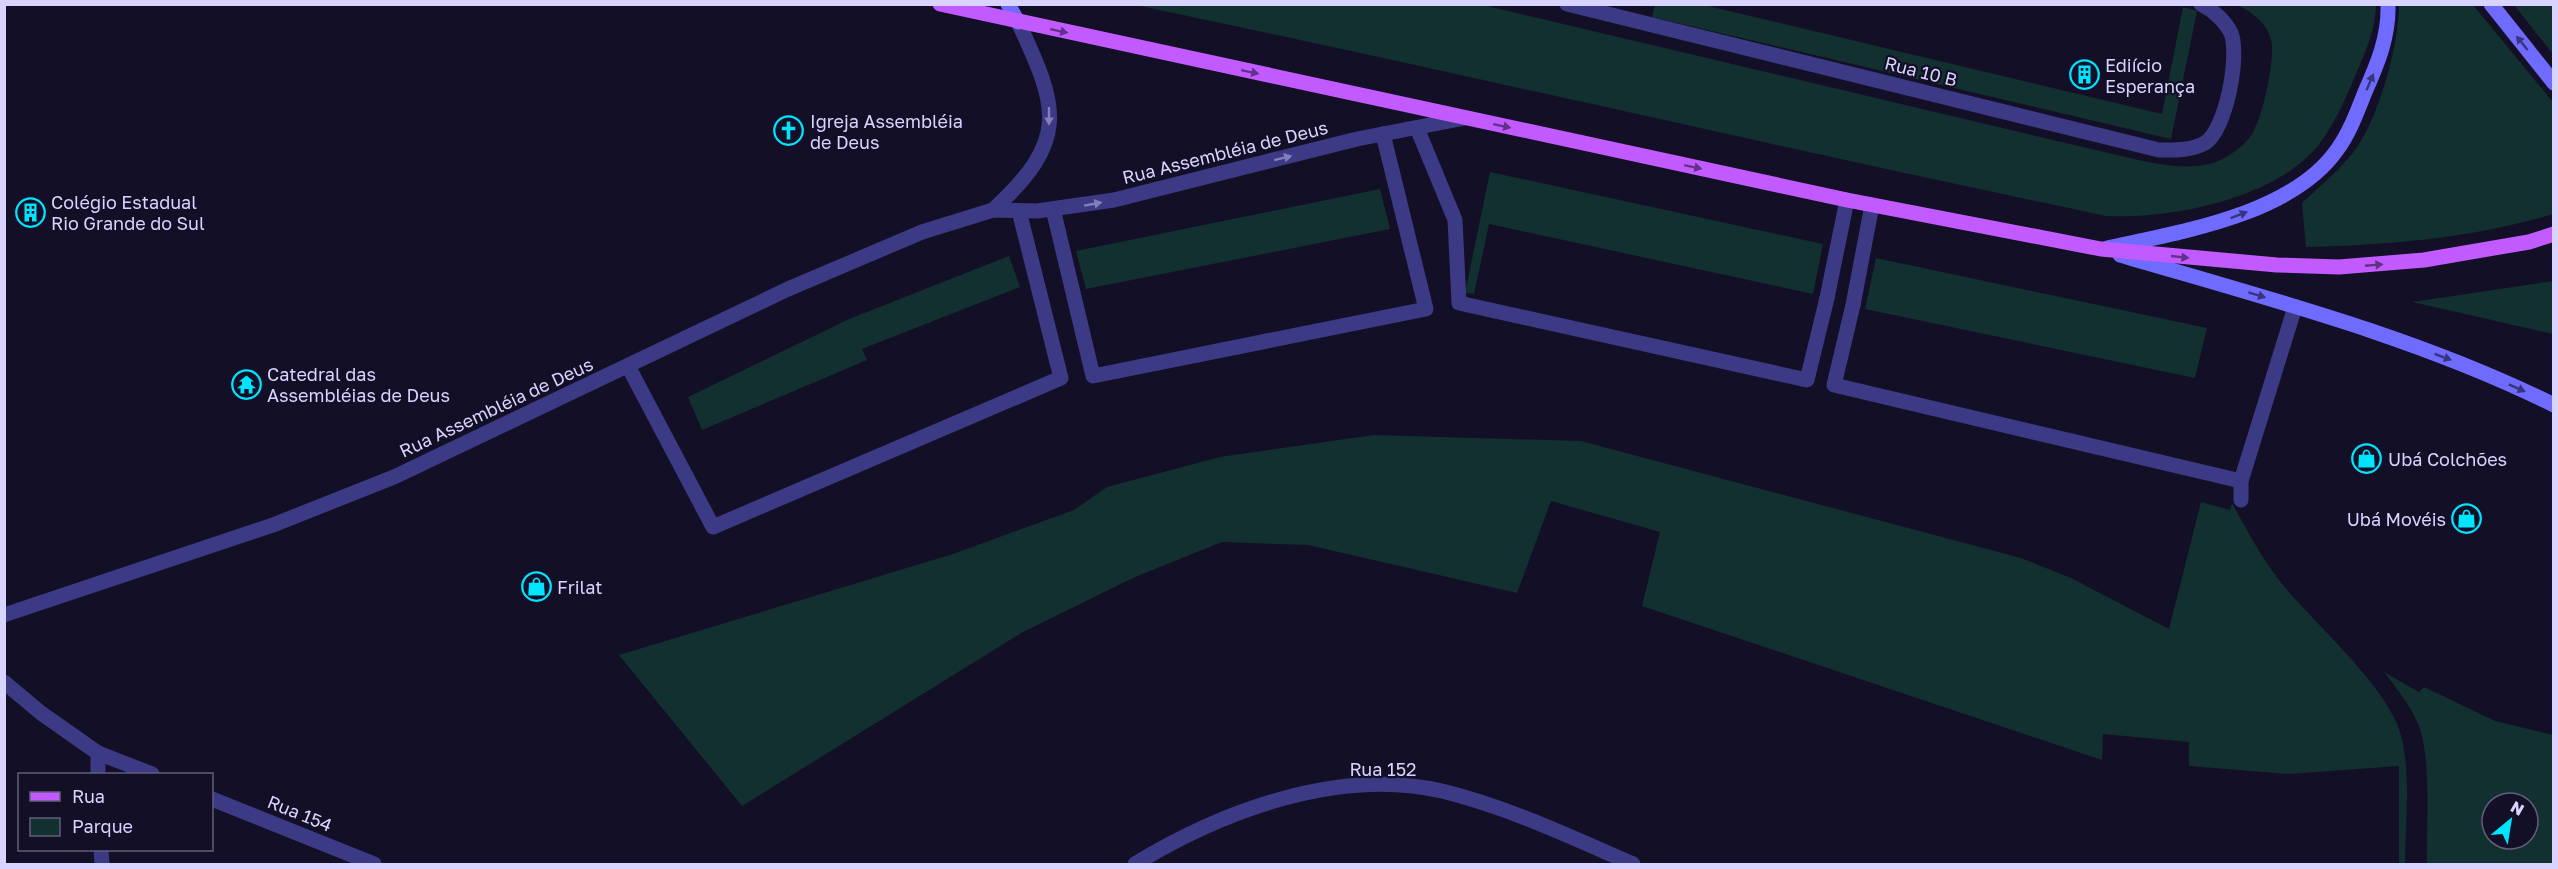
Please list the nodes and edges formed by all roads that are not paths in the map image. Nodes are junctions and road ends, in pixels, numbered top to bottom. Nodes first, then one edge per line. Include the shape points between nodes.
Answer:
1 (940, 4) edge
2 (1008, 4) edge
3 (1567, 4) edge
4 (2201, 4) edge
5 (2388, 4) edge
6 (2491, 4) edge
7 (1629, 12) edge
8 (1018, 22) junction
9 (2553, 82) edge
10 (1465, 118) junction
11 (1417, 128) junction
12 (1383, 134) junction
13 (1846, 200) junction
14 (1872, 205) junction
15 (1053, 209) junction
16 (993, 210) junction
17 (1019, 211) junction
18 (2553, 234) edge
19 (2101, 249) junction
20 (2295, 307) junction
21 (628, 366) junction
22 (2553, 405) edge
23 (2241, 481) junction
24 (2241, 500) dead end
25 (4, 615) edge
26 (4, 682) edge
27 (98, 753) junction
28 (98, 773) edge
29 (149, 773) edge
30 (213, 799) edge
31 (374, 864) edge
32 (1135, 864) edge
33 (1633, 864) edge

1 - 8 main road
2 - 8 main road
3 - 7 street, Rua 10 B
4 - 7 street, Rua 10 B via 2222,19 2231,33 2234,48 2230,87 2216,133 2205,142 2176,151 2159,150
19 -> 5 main road via 2236,217 2285,192 2322,167 2346,135 2379,59 2387,29
9 -> 6 main road
8 -> 10 main road
8 -> 16 street, Rua Assembléia de Deus via 1048,93 1049,128 1034,169
10 - 11 street, Rua Assembléia de Deus
10 -> 13 main road
11 - 12 street, Rua Assembléia de Deus
11 - 13 street via 1455,220 1459,303 1806,380
15 -> 12 street, Rua Assembléia de Deus via 1114,200
12 - 15 street via 1426,309 1093,376
13 - 14 main road
14 - 19 main road
14 - 23 street via 1834,385
15 - 17 street, Rua Assembléia de Deus
16 - 17 street, Rua Assembléia de Deus
16 - 21 street, Rua Assembléia de Deus via 884,247
17 - 21 street via 1061,378 713,527
19 -> 18 main road via 2277,266 2339,267 2424,260 2529,242
19 -> 20 main road
20 -> 22 main road via 2481,371
20 - 23 street
21 - 25 street, Rua Assembléia de Deus via 338,500
23 - 24 street
26 - 27 street
27 - 28 street
27 - 29 street
30 - 31 street, Rua 154
32 - 33 street, Rua 152 via 1178,840 1254,809 1323,790 1390,785 1471,799

